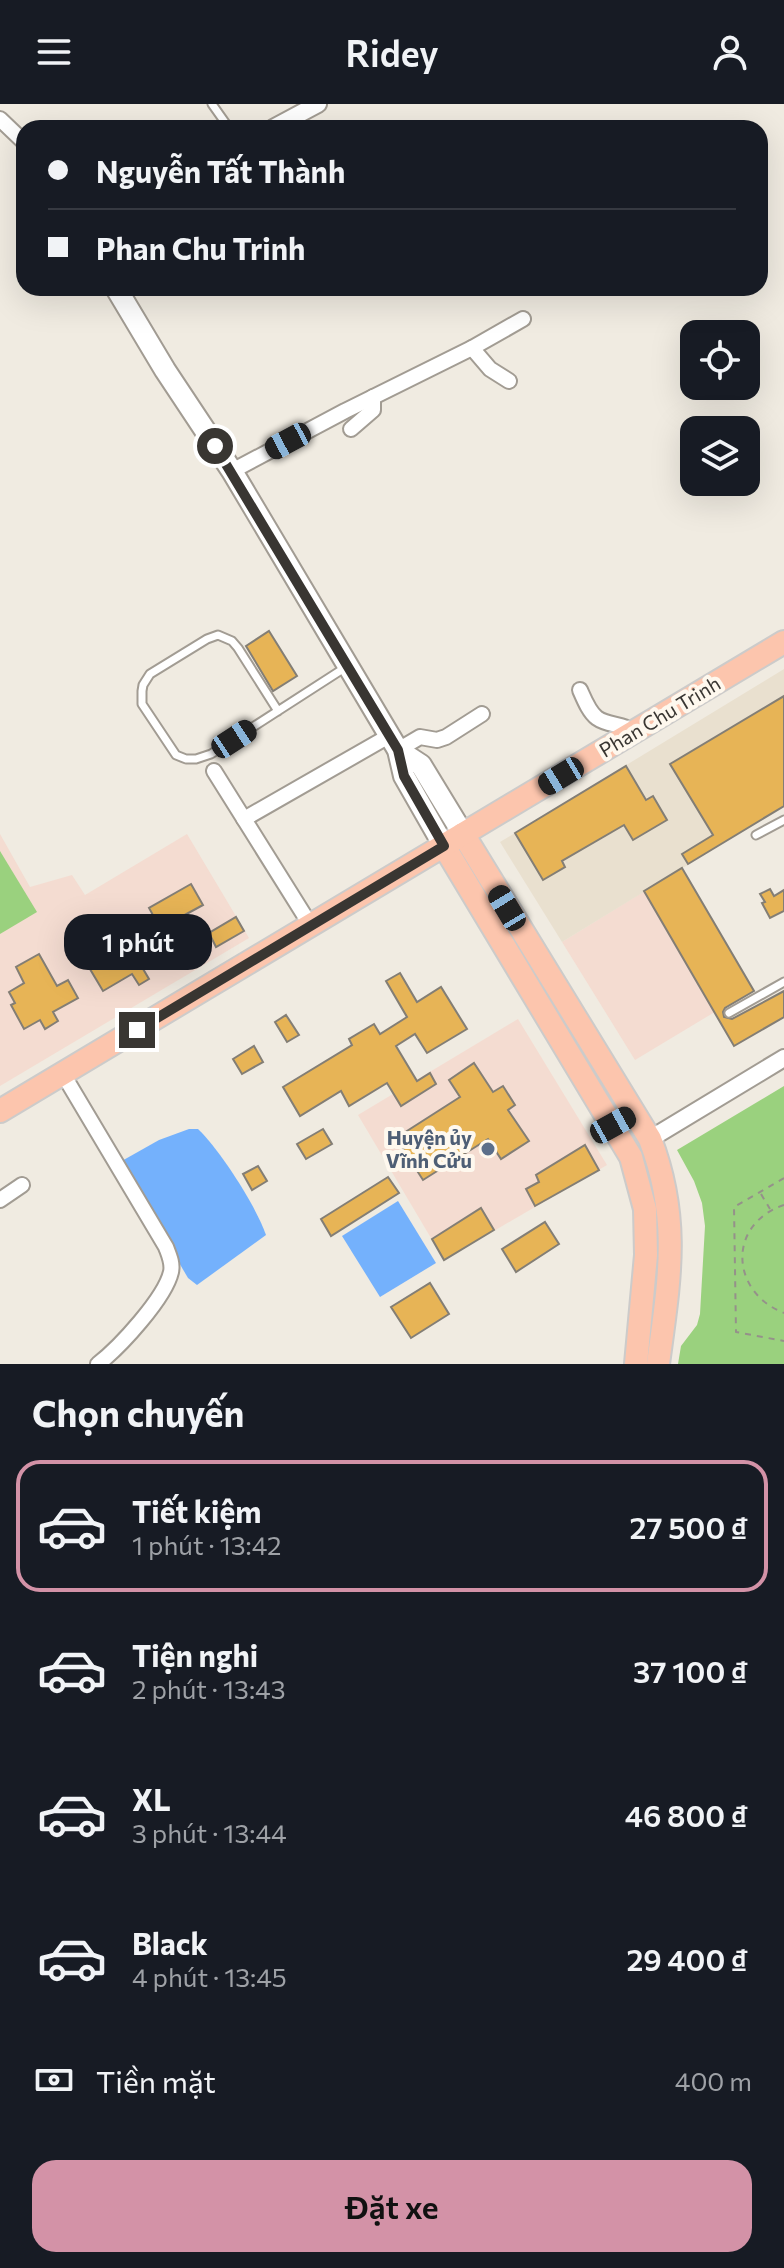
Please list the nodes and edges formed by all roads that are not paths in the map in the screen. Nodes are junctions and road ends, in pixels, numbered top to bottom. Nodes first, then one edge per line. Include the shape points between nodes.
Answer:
1 (318, 104) edge
2 (0, 119) edge
3 (288, 120) edge
4 (16, 134) edge
5 (121, 296) edge
6 (523, 319) dead end
7 (472, 348) junction
8 (509, 381) dead end
9 (373, 397) junction
10 (351, 429) dead end
11 (232, 471) junction
12 (784, 642) edge
13 (348, 666) junction
14 (580, 690) dead end
15 (278, 711) junction
16 (482, 714) dead end
17 (635, 732) junction
18 (394, 743) junction
19 (214, 771) dead end
20 (244, 819) junction
21 (784, 820) edge
22 (756, 835) dead end
23 (453, 840) junction
24 (311, 926) junction
25 (784, 982) edge
26 (729, 1013) dead end
27 (784, 1058) edge
28 (63, 1074) junction
29 (0, 1111) edge
30 (633, 1113) junction
31 (613, 1125) junction
32 (650, 1139) junction
33 (0, 1181) edge
34 (22, 1185) dead end
35 (4, 1197) edge
36 (98, 1364) edge
37 (636, 1364) edge
38 (658, 1364) edge

1 - 3 street
2 - 4 street
5 - 11 main road
6 - 7 street
7 - 8 street
7 - 9 street
9 - 10 street via 373,410
9 - 11 street
11 - 13 main road
12 - 17 main road, Phan Chu Trinh
13 - 15 lane
13 - 18 main road
14 - 17 street via 596,718
15 - 15 lane via 211,754 186,759 173,752 142,704 143,685 150,674 218,635 238,648
16 - 18 street via 437,740 420,737
17 - 23 main road, Phan Chu Trinh
18 - 20 street
18 - 23 main road via 421,765
19 - 20 street
20 - 24 street
21 - 22 lane
23 - 24 main road, Phan Chu Trinh
23 - 30 main road
23 - 31 main road
24 - 28 main road, Phan Chu Trinh
25 - 26 lane
27 - 32 street
28 - 29 main road, Phan Chu Trinh
28 - 36 street via 171,1259 172,1271 157,1299 127,1339
30 - 31 main road
30 - 32 main road
31 - 37 main road via 631,1157 645,1209 646,1276
32 - 38 main road via 665,1183 670,1227
33 - 35 street
34 - 35 street

